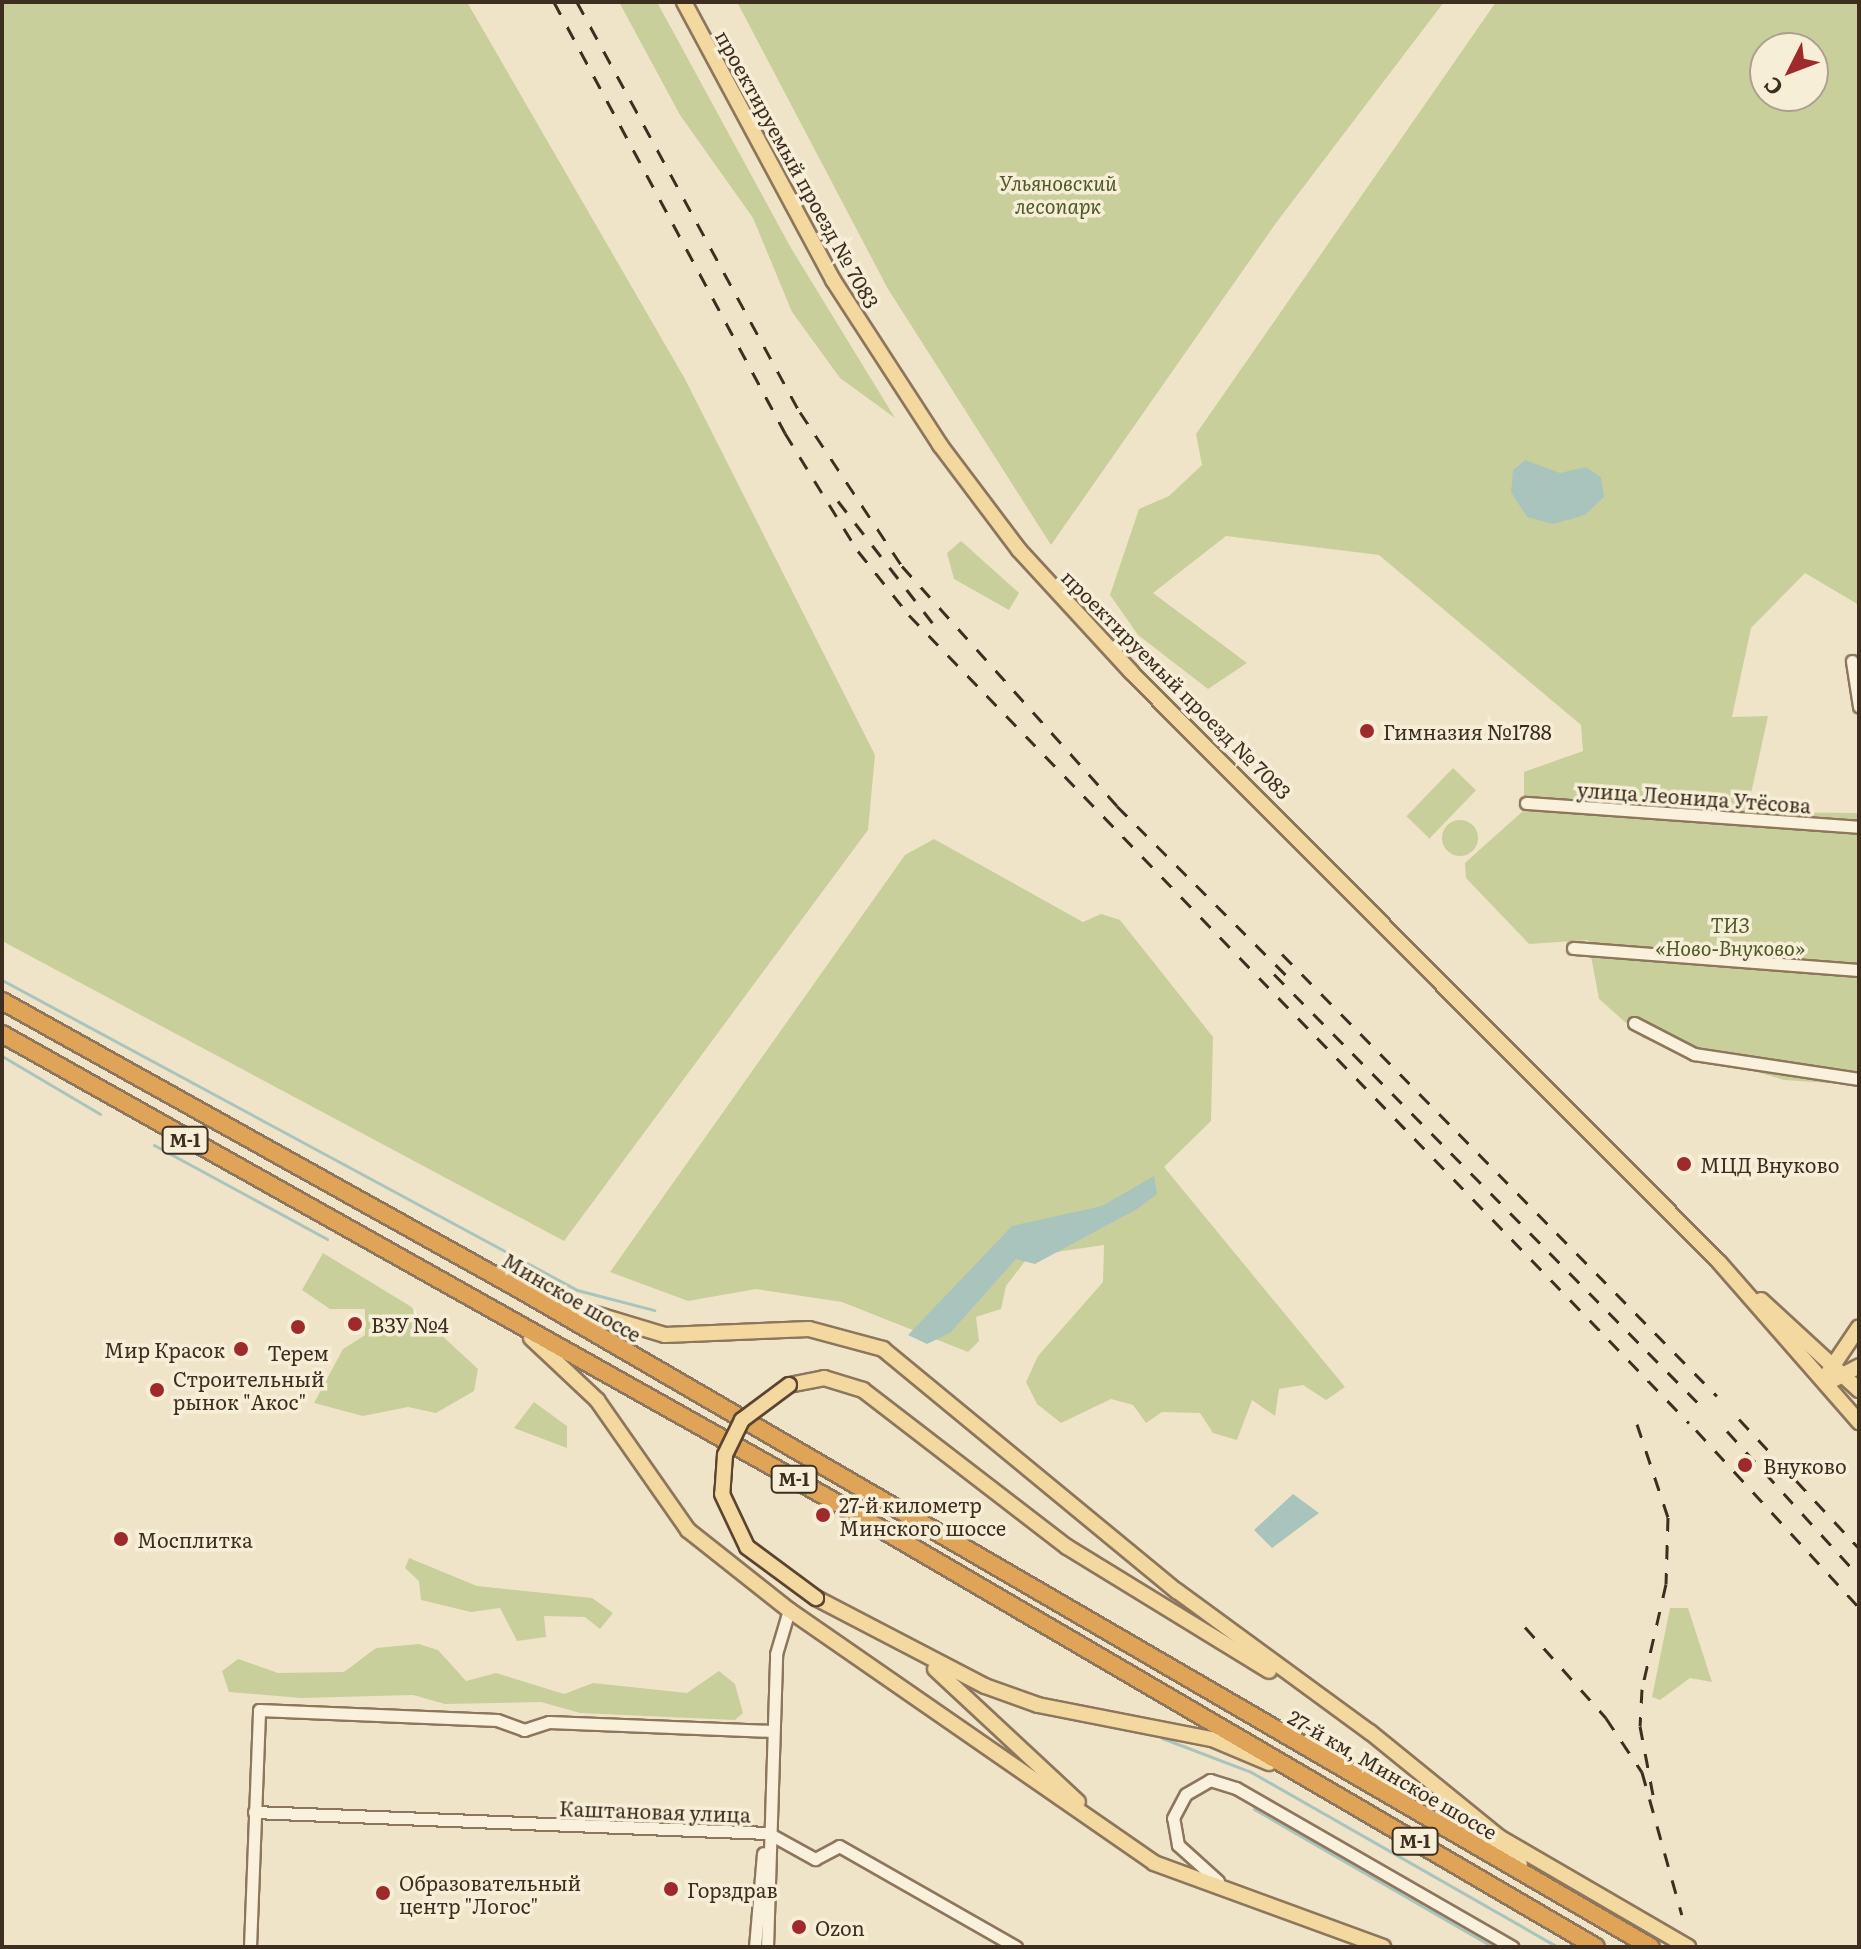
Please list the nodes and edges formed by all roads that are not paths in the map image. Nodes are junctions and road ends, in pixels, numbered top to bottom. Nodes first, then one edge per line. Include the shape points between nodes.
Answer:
1 (684, 2) edge
2 (1852, 661) dead end
3 (1859, 706) edge
4 (1526, 803) dead end
5 (1859, 827) edge
6 (1573, 948) dead end
7 (1859, 970) edge
8 (2, 1001) edge
9 (1634, 1023) dead end
10 (2, 1034) edge
11 (1859, 1079) edge
12 (1725, 1268) junction
13 (519, 1289) junction
14 (483, 1302) junction
15 (1859, 1327) edge
16 (1859, 1366) edge
17 (1838, 1370) junction
18 (1824, 1383) junction
19 (1859, 1390) edge
20 (1859, 1422) edge
21 (789, 1610) junction
22 (1116, 1636) joint
23 (916, 1654) junction
24 (1310, 1692) junction
25 (772, 1731) junction
26 (1387, 1744) junction
27 (1317, 1784) junction
28 (254, 1812) junction
29 (768, 1833) junction
30 (1122, 1841) junction
31 (1562, 1896) junction
32 (1259, 1906) junction
33 (250, 1947) edge
34 (755, 1947) edge
35 (767, 1947) edge
36 (1016, 1947) edge
37 (1383, 1947) edge
38 (1513, 1947) edge
39 (1596, 1947) edge
40 (1651, 1947) edge
41 (1688, 1947) edge

1 - 12 main road, проектируемый проезд № 7083 via 833,280 940,445 1019,550
2 - 3 street
4 - 5 street, улица Леонида Утёсова
6 - 7 street
8 - 13 highway, Минское шоссе / М-1
9 - 11 street via 1694,1054
10 - 14 highway, М-1
12 - 17 main road, проектируемый проезд № 7083
12 - 18 main road, проектируемый проезд № 7083
13 - 22 highway, Минское шоссе / М-1
13 - 24 main road via 655,1333 809,1329 883,1349
14 - 21 main road via 548,1350 597,1400 688,1530
14 - 27 highway, М-1
15 - 17 main road
16 - 17 main road
17 - 18 main road
17 - 19 main road, проектируемый проезд № 7083
18 - 20 main road, проектируемый проезд № 7083
21 - 25 street via 776,1654
21 - 30 main road
22 - 31 highway, 27-й км, Минское шоссе / М-1
23 - 24 main road, bridge via 816,1598 747,1547 722,1494 725,1455 736,1428 755,1406 789,1385 824,1378 863,1390 1067,1547
23 - 27 main road via 1038,1705 1212,1739
23 - 30 main road
24 - 26 main road
25 - 28 street via 549,1722 524,1730 497,1720 259,1710
25 - 29 street
26 - 31 main road via 1483,1836
26 - 41 main road via 1499,1837
27 - 39 highway, М-1
28 - 29 street, Каштановая улица
28 - 33 street
29 - 34 street
29 - 35 street
29 - 36 street, Каштановая улица via 815,1859 839,1846
30 - 32 main road via 1206,1888
31 - 40 highway, 27-й км, Минское шоссе / М-1
32 - 37 main road
32 - 38 street via 1206,1874 1178,1845 1178,1805 1197,1785 1210,1780 1236,1788

